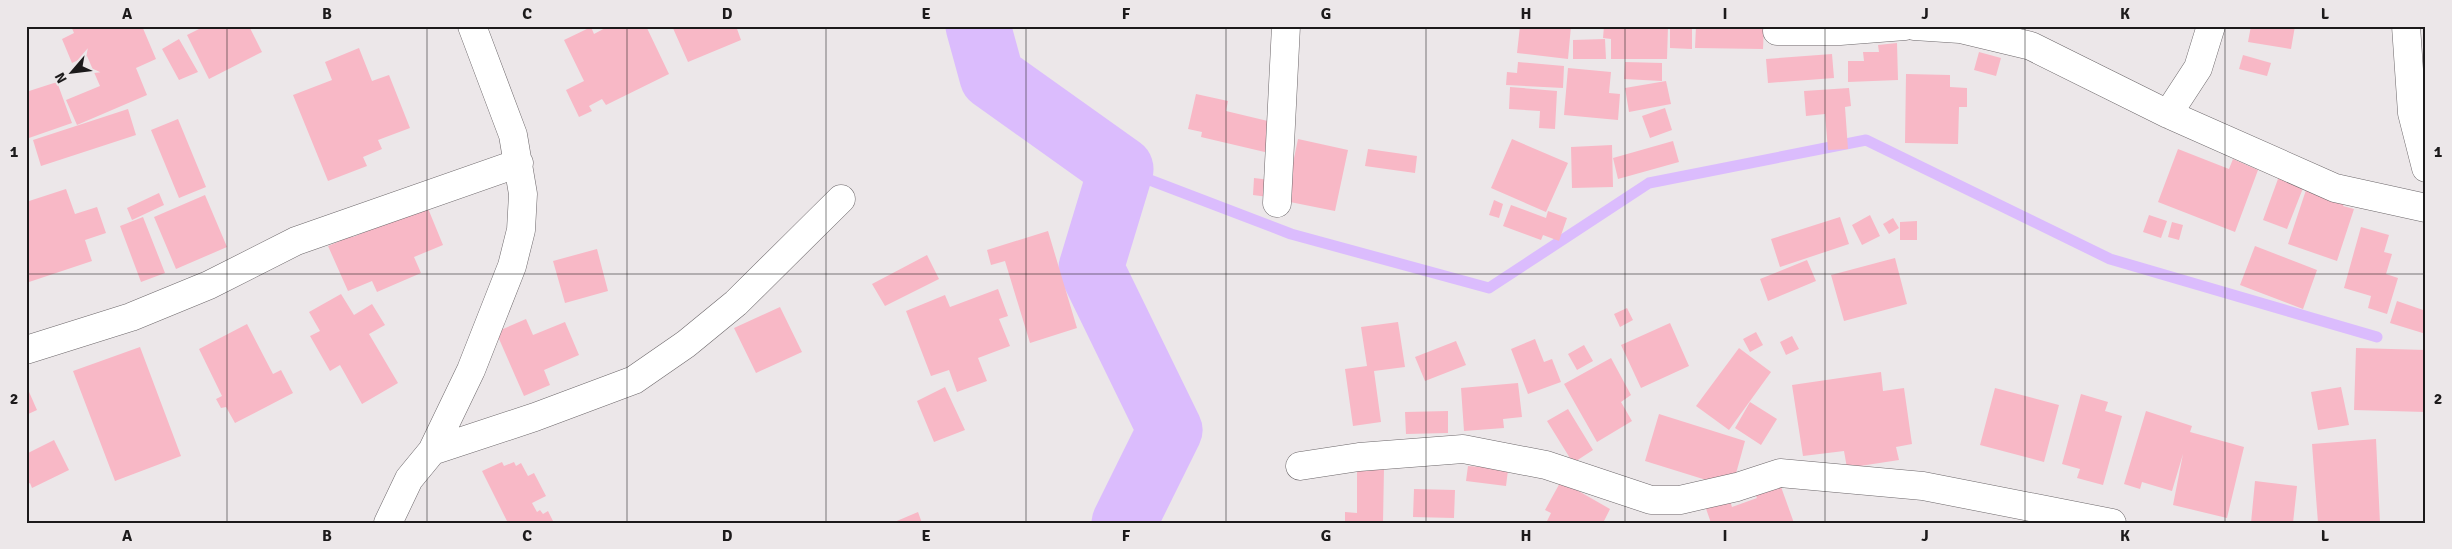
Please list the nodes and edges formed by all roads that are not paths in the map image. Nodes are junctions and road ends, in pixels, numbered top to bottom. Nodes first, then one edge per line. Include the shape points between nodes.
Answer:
1 (472, 26) edge
2 (1286, 26) edge
3 (1905, 26) edge
4 (1914, 26) edge
5 (2211, 26) edge
6 (2406, 26) edge
7 (1777, 32) dead end
8 (2168, 114) junction
9 (519, 163) junction
10 (2426, 168) edge
11 (841, 198) dead end
12 (1278, 203) dead end
13 (2426, 208) edge
14 (26, 350) edge
15 (432, 451) junction
16 (1300, 466) dead end
17 (388, 523) edge
18 (2112, 523) edge

1 - 9 street via 513,135
2 - 12 street
3 - 7 street
4 - 8 street via 1960,29 2031,46
5 - 8 street via 2198,68
6 - 10 street via 2412,113
8 - 13 street via 2335,188
9 - 14 street via 296,241 209,285 131,317
9 - 15 street via 524,194 521,230 512,266 471,370
11 - 15 street via 736,303 686,344 634,380
15 - 17 street via 409,480
16 - 18 street via 1360,457 1464,449 1546,465 1650,500 1680,500 1738,487 1780,473 1923,486

